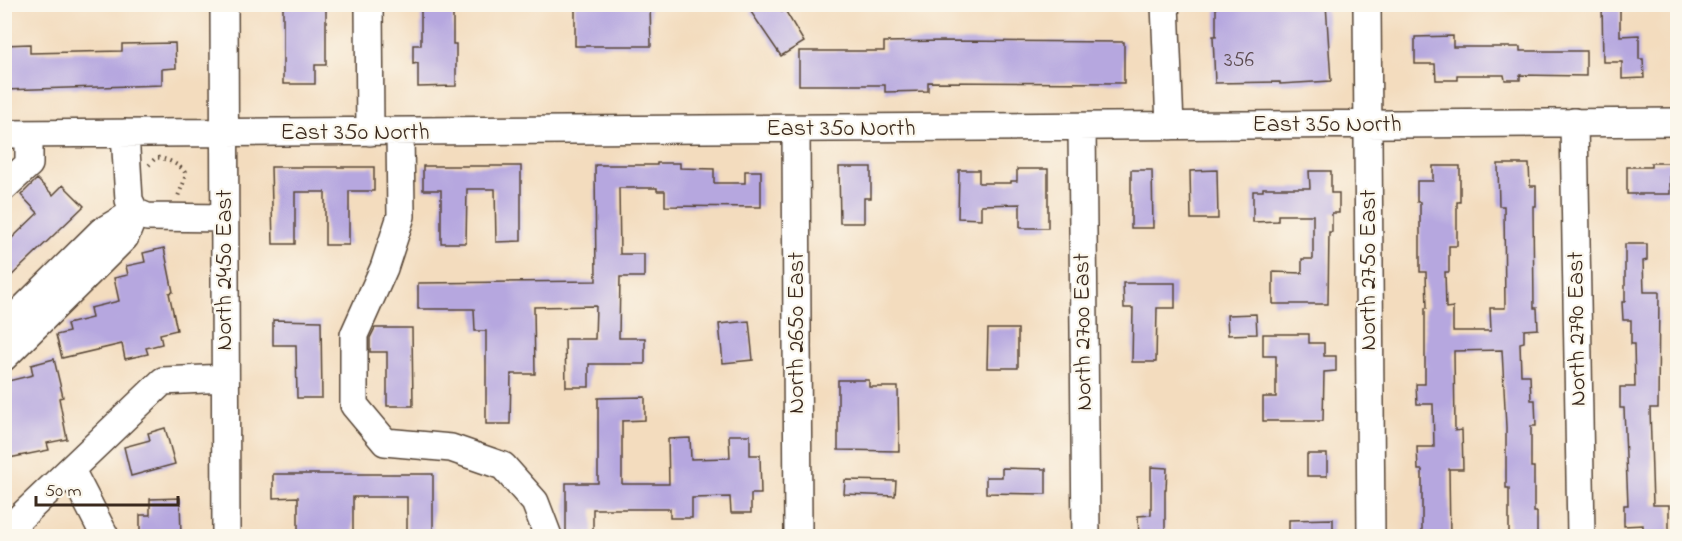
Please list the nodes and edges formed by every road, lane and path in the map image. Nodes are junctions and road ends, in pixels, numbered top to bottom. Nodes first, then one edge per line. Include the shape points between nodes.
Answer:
1 (224, 4) edge
2 (369, 4) edge
3 (1165, 4) edge
4 (1367, 4) edge
5 (1574, 122) junction
6 (1677, 122) edge
7 (1368, 124) junction
8 (1170, 126) junction
9 (1082, 127) junction
10 (796, 129) junction
11 (370, 132) junction
12 (400, 132) junction
13 (125, 133) junction
14 (17, 134) edge
15 (225, 134) junction
16 (148, 168) dead end
17 (4, 187) edge
18 (177, 204) dead end
19 (135, 212) junction
20 (225, 218) junction
21 (4, 328) edge
22 (4, 357) edge
23 (225, 378) junction
24 (71, 470) junction
25 (4, 533) edge
26 (105, 537) edge
27 (226, 537) edge
28 (548, 537) edge
29 (798, 537) edge
30 (1086, 537) edge
31 (1371, 537) edge
32 (1581, 537) edge

1 - 15 street, North 2450 East
2 - 11 street
3 - 8 street
4 - 7 street, North 2750 East
5 - 6 street, East 350 North
5 - 7 street, East 350 North
5 - 32 street, North 2790 East
7 - 8 street, East 350 North
7 - 31 street, North 2750 East
8 - 9 street, East 350 North
9 - 10 street, East 350 North
9 - 30 street, North 2700 East
10 - 12 street, East 350 North
10 - 29 street, North 2650 East
11 - 12 street, East 350 North
11 - 15 street, East 350 North
12 - 28 street via 401,216 384,268 354,335 354,405 385,442 451,448 502,466 535,502
13 - 14 street, East 350 North
13 - 15 street, East 350 North
13 - 19 street via 129,200
14 - 17 street via 29,164
15 - 20 street, North 2450 East
16 - 18 path via 156,158 182,167 185,178
19 - 20 street via 147,217
19 - 21 street via 101,232
19 - 22 street via 125,237
20 - 23 street, North 2450 East
23 - 24 street via 163,381
23 - 27 street, North 2450 East
24 - 25 street
24 - 26 street

